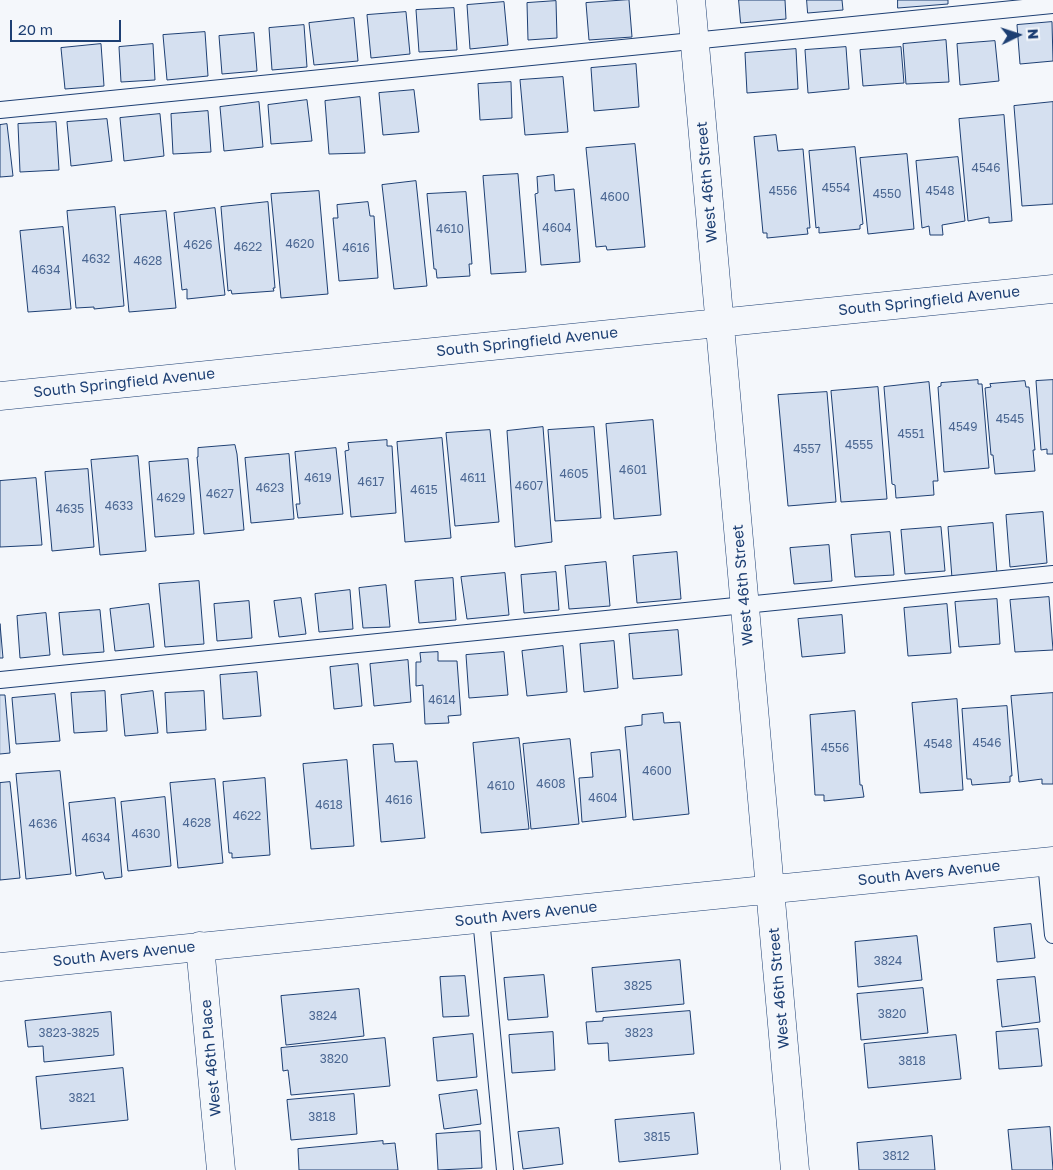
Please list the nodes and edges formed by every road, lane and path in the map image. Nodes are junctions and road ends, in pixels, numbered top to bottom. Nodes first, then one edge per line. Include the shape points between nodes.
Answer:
1 (691, 0) edge
2 (1053, 5) edge
3 (695, 41) junction
4 (0, 110) edge
5 (1053, 289) edge
6 (720, 322) junction
7 (0, 396) edge
8 (1053, 574) edge
9 (745, 604) junction
10 (0, 680) edge
11 (1050, 861) edge
12 (770, 889) junction
13 (481, 918) junction
14 (1053, 935) edge
15 (200, 946) junction
16 (0, 967) edge
17 (220, 1170) edge
18 (505, 1170) edge
19 (795, 1170) edge

1 - 3 street, West 46th Street
2 - 3 lane
3 - 4 lane
3 - 6 street, West 46th Street
5 - 6 street, South Springfield Avenue
6 - 7 street, South Springfield Avenue
6 - 9 street, West 46th Street
8 - 9 lane
9 - 10 lane
9 - 12 street, West 46th Street
11 - 12 street, South Avers Avenue
11 - 14 lane
12 - 13 street, South Avers Avenue
12 - 19 street, West 46th Street
13 - 15 street, South Avers Avenue
13 - 18 lane
15 - 16 street, South Avers Avenue
15 - 17 street, West 46th Place

